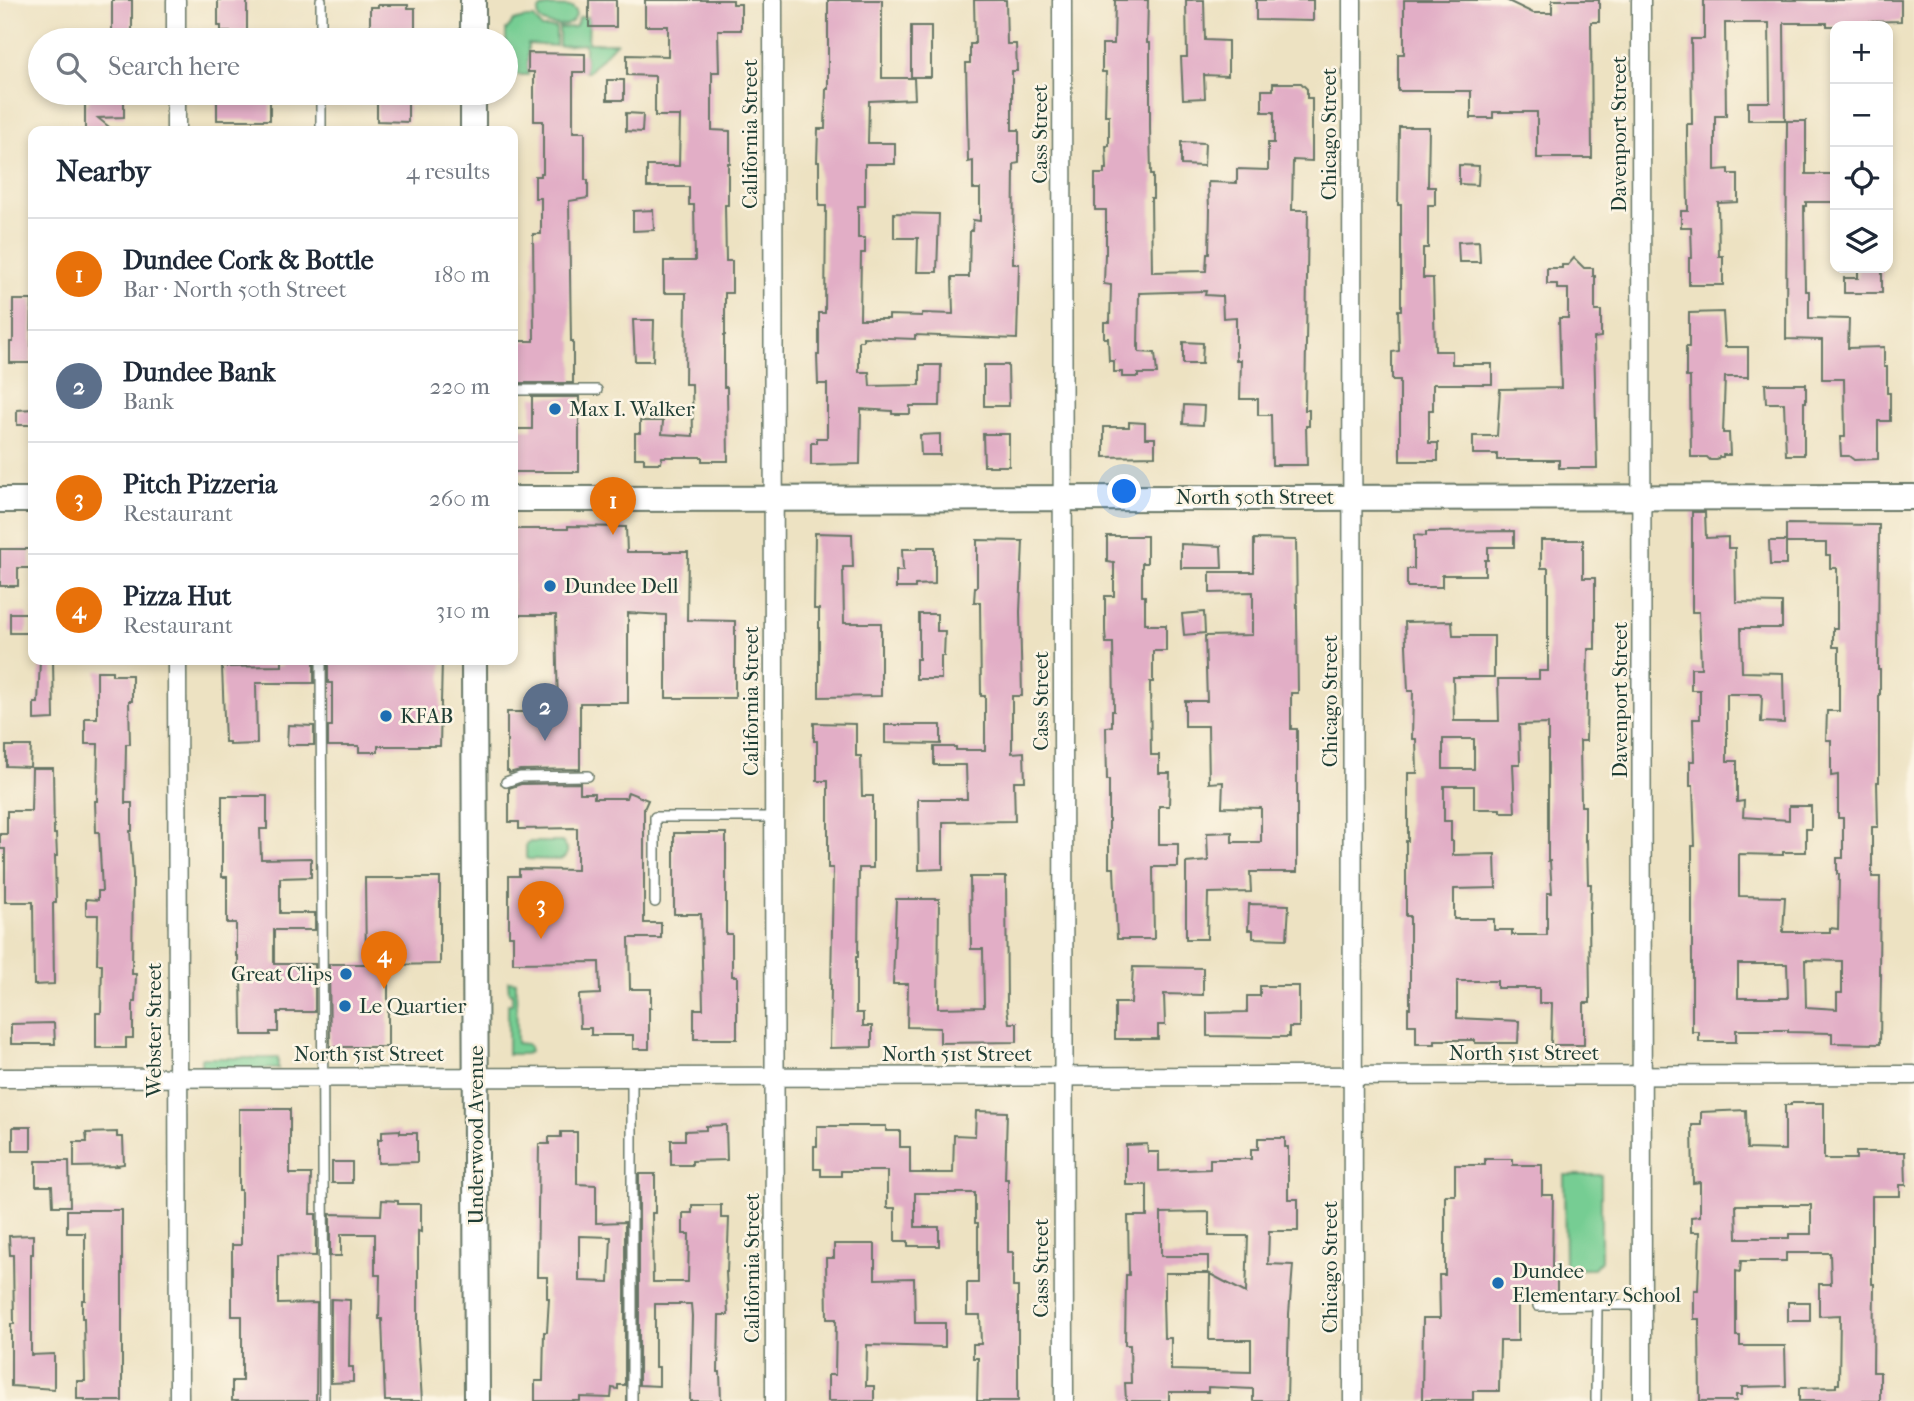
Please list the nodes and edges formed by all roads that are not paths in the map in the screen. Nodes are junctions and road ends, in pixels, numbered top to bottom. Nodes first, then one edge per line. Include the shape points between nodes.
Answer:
1 (176, 0) edge
2 (321, 0) edge
3 (473, 0) edge
4 (773, 0) edge
5 (1062, 0) edge
6 (1352, 0) edge
7 (1641, 0) edge
8 (176, 28) edge
9 (321, 28) edge
10 (473, 28) edge
11 (176, 105) edge
12 (321, 105) edge
13 (473, 105) edge
14 (176, 126) edge
15 (321, 126) edge
16 (473, 126) edge
17 (518, 390) edge
18 (597, 390) dead end
19 (1063, 497) junction
20 (1352, 497) junction
21 (1643, 497) junction
22 (1914, 497) edge
23 (773, 498) junction
24 (518, 499) edge
25 (0, 500) edge
26 (28, 500) edge
27 (177, 665) edge
28 (321, 665) edge
29 (474, 665) edge
30 (588, 776) dead end
31 (506, 782) dead end
32 (774, 817) junction
33 (655, 902) dead end
34 (1914, 1075) edge
35 (1353, 1076) junction
36 (1643, 1076) junction
37 (177, 1077) junction
38 (476, 1077) junction
39 (632, 1077) junction
40 (775, 1077) junction
41 (1064, 1077) junction
42 (0, 1078) edge
43 (323, 1078) junction
44 (1597, 1305) junction
45 (1642, 1305) junction
46 (1538, 1306) dead end
47 (1596, 1400) edge
48 (179, 1401) edge
49 (324, 1401) edge
50 (477, 1401) edge
51 (632, 1401) edge
52 (775, 1401) edge
53 (1064, 1401) edge
54 (1353, 1401) edge
55 (1642, 1401) edge

1 - 8 street
2 - 9 lane
3 - 10 street
4 - 23 street, California Street
5 - 19 street, Cass Street
6 - 20 street, Chicago Street
7 - 21 street, Davenport Street
11 - 14 street
12 - 15 lane
13 - 16 street
17 - 18 lane
19 - 20 street, North 50th Street
19 - 23 street, North 50th Street
19 - 41 street, Cass Street
20 - 21 street, North 50th Street
20 - 35 street, Chicago Street
21 - 22 street, North 50th Street
21 - 36 street, Davenport Street
23 - 24 street, North 50th Street
23 - 32 street, California Street
25 - 26 street
27 - 37 street, Webster Street
28 - 43 lane
29 - 38 street, Underwood Avenue
30 - 31 lane via 520,777
32 - 33 lane via 655,817
32 - 40 street, California Street
34 - 36 street, North 51st Street
35 - 36 street, North 51st Street
35 - 41 street, North 51st Street
35 - 54 street, Chicago Street
36 - 45 street, Davenport Street
37 - 42 street, North 51st Street
37 - 43 street, North 51st Street
37 - 48 street, Webster Street
38 - 39 street, North 51st Street
38 - 43 street, North 51st Street
38 - 50 street, Underwood Avenue
39 - 40 street, North 51st Street
39 - 51 lane
40 - 41 street, North 51st Street
40 - 52 street, California Street
41 - 53 street, Cass Street
43 - 49 lane
44 - 45 lane
44 - 46 lane
44 - 47 lane
45 - 55 street, Davenport Street

